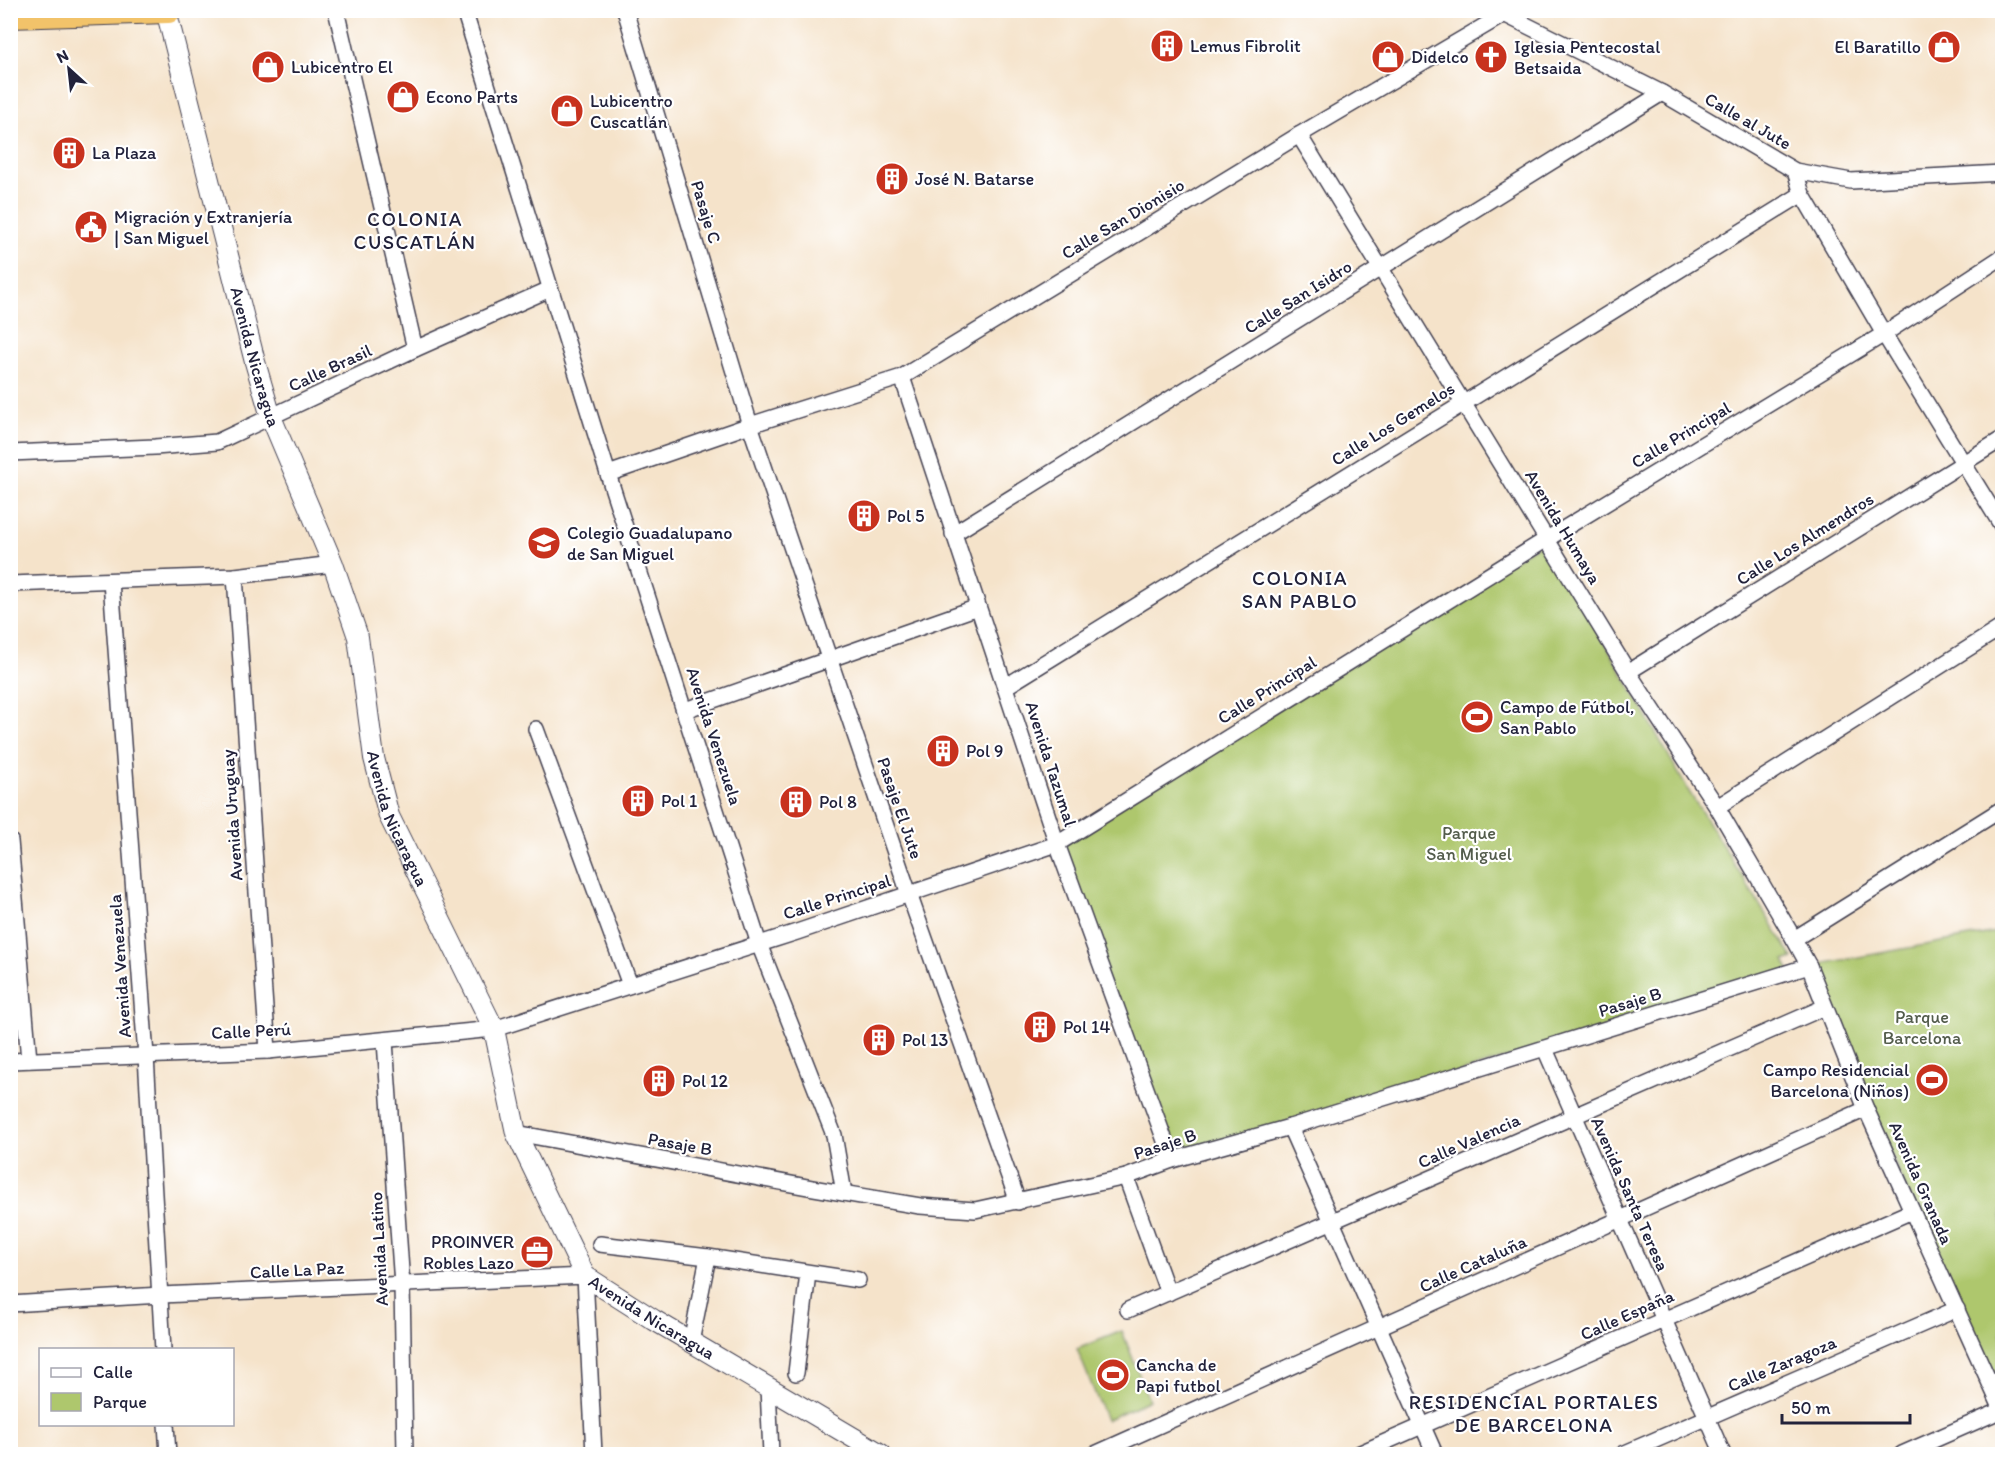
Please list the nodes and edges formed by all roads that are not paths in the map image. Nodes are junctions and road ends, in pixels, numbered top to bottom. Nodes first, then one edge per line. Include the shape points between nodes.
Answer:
1 (336, 10) edge
2 (464, 10) edge
3 (625, 10) edge
4 (167, 11) edge
5 (1500, 13) edge
6 (10, 15) edge
7 (1662, 93) junction
8 (1299, 135) junction
9 (1795, 171) junction
10 (2002, 173) edge
11 (1802, 194) junction
12 (2002, 257) edge
13 (1381, 268) junction
14 (550, 289) junction
15 (1884, 334) junction
16 (415, 349) junction
17 (902, 377) junction
18 (1464, 403) junction
19 (271, 417) junction
20 (750, 424) junction
21 (2002, 439) edge
22 (10, 453) edge
23 (1964, 464) junction
24 (608, 474) junction
25 (2002, 526) edge
26 (953, 534) junction
27 (1547, 538) junction
28 (333, 564) junction
29 (235, 576) junction
30 (111, 581) junction
31 (10, 584) edge
32 (978, 606) junction
33 (2002, 627) edge
34 (829, 659) junction
35 (1628, 672) junction
36 (1005, 687) junction
37 (685, 710) junction
38 (537, 729) dead end
39 (1717, 807) junction
40 (2002, 809) edge
41 (10, 841) edge
42 (1057, 844) junction
43 (909, 894) junction
44 (1794, 939) junction
45 (759, 944) junction
46 (1809, 966) junction
47 (630, 985) junction
48 (1825, 1007) junction
49 (494, 1029) junction
50 (385, 1041) junction
51 (1545, 1049) junction
52 (268, 1051) junction
53 (146, 1056) junction
54 (29, 1060) junction
55 (10, 1061) edge
56 (1866, 1109) junction
57 (1574, 1116) junction
58 (1290, 1126) junction
59 (516, 1133) junction
60 (1172, 1160) junction
61 (1126, 1177) junction
62 (844, 1193) junction
63 (1018, 1202) junction
64 (1912, 1211) junction
65 (1620, 1220) junction
66 (1332, 1221) junction
67 (600, 1244) dead end
68 (708, 1257) junction
69 (808, 1273) junction
70 (585, 1276) junction
71 (858, 1280) dead end
72 (402, 1284) junction
73 (1168, 1293) junction
74 (161, 1295) junction
75 (10, 1304) edge
76 (1957, 1309) junction
77 (1128, 1310) dead end
78 (1664, 1320) junction
79 (1379, 1328) junction
80 (691, 1342) junction
81 (163, 1348) edge
82 (796, 1373) dead end
83 (768, 1388) junction
84 (2002, 1410) edge
85 (1707, 1418) junction
86 (166, 1426) edge
87 (1422, 1426) junction
88 (168, 1455) edge
89 (405, 1455) edge
90 (594, 1455) edge
91 (771, 1455) edge
92 (881, 1455) edge
93 (1095, 1455) edge
94 (1358, 1455) edge
95 (1435, 1455) edge
96 (1623, 1455) edge
97 (1723, 1455) edge
98 (1902, 1455) edge

1 - 16 street
2 - 14 street
3 - 20 street, Pasaje C
4 - 6 highway
4 - 19 street, Avenida Nicaragua
5 - 7 street, Calle al Jute
5 - 8 street, Calle San Dionisio
7 - 9 street, Calle al Jute
7 - 13 street, Calle San Isidro
8 - 13 street, Avenida Humaya
8 - 17 street, Calle San Dionisio
9 - 10 street, Calle al Jute via 1851,182
9 - 11 street
11 - 15 street
11 - 18 street, Calle Los Gemelos
12 - 15 street, Calle Principal
13 - 18 street, Avenida Humaya
13 - 26 street, Calle San Isidro
14 - 16 street, Calle Brasil
14 - 24 street, Avenida Venezuela
15 - 23 street
15 - 27 street, Calle Principal
16 - 19 street, Calle Brasil
17 - 20 street, Calle San Dionisio
17 - 26 street, Avenida Tazumal
18 - 27 street, Avenida Humaya
18 - 36 street, Calle Los Gemelos
19 - 22 street, Calle Brasil via 217,442
19 - 28 street, Avenida Nicaragua
20 - 24 street, Calle San Dionisio
20 - 34 street, Pasaje El Jute
21 - 23 street, Calle Los Almendros
23 - 25 street
23 - 35 street, Calle Los Almendros
24 - 37 street, Avenida Venezuela
26 - 32 street, Avenida Tazumal
27 - 35 street, Avenida Humaya
27 - 42 street, Calle Principal
28 - 29 street
28 - 49 street, Avenida Nicaragua via 358,637 374,758 389,816
29 - 30 street
29 - 52 street, Avenida Uruguay
30 - 31 street
30 - 53 street, Avenida Venezuela
32 - 34 street
32 - 36 street, Avenida Tazumal
33 - 39 street
34 - 37 street
34 - 43 street, Pasaje El Jute
35 - 39 street, Avenida Humaya
36 - 42 street, Avenida Tazumal
37 - 45 street, Avenida Venezuela
38 - 47 street
39 - 44 street, Avenida Humaya
40 - 44 street
41 - 54 street
42 - 43 street, Calle Principal
42 - 60 street, Avenida Tazumal
43 - 45 street, Calle Principal
43 - 63 street, Pasaje El Jute
44 - 46 street, Avenida Granada
45 - 47 street, Calle Principal
45 - 62 street, Avenida Venezuela via 834,1135
46 - 48 street, Avenida Granada
46 - 51 street, Pasaje B
47 - 49 street, Calle Principal
48 - 56 street, Avenida Granada
48 - 57 street, Calle Valencia
49 - 50 street, Calle Perú
49 - 59 street, Avenida Nicaragua
50 - 52 street, Calle Perú
50 - 72 street, Avenida Latino
51 - 57 street, Avenida Santa Teresa
51 - 58 street, Pasaje B
52 - 53 street, Calle Perú
53 - 54 street, Calle Perú
53 - 74 street, Avenida Venezuela
54 - 55 street, Calle Perú
56 - 64 street, Avenida Granada
56 - 65 street, Calle Cataluña
57 - 65 street, Avenida Santa Teresa
57 - 66 street, Calle Valencia
58 - 60 street, Pasaje B
58 - 66 street
59 - 62 street, Pasaje B
59 - 70 street, Avenida Nicaragua
60 - 61 street, Pasaje B
61 - 63 street, Pasaje B
61 - 73 street
62 - 63 street, Pasaje B via 920,1206 975,1210
64 - 76 street, Avenida Granada
64 - 78 street, Calle España
65 - 78 street, Avenida Santa Teresa
65 - 79 street, Calle Cataluña
66 - 73 street, Calle Valencia
66 - 79 street
67 - 68 street
68 - 69 street
68 - 80 street
69 - 71 street
69 - 82 street
70 - 72 street, Calle La Paz
70 - 80 street, Avenida Nicaragua
70 - 90 street
72 - 74 street, Calle La Paz
72 - 89 street, Avenida Latino
73 - 77 street, Calle Valencia
74 - 75 street, Calle La Paz
74 - 81 street, Avenida Venezuela
76 - 84 street, Avenida Granada
76 - 85 street, Calle Zaragoza
78 - 85 street, Avenida Santa Teresa
78 - 87 street, Calle España
79 - 87 street
79 - 93 street, Calle Cataluña
80 - 83 street, Avenida Nicaragua
83 - 91 street
83 - 92 street, Avenida Nicaragua
84 - 98 street
85 - 96 street, Calle Zaragoza
85 - 97 street, Avenida Santa Teresa
86 - 88 street
87 - 94 street, Calle España
87 - 95 street

